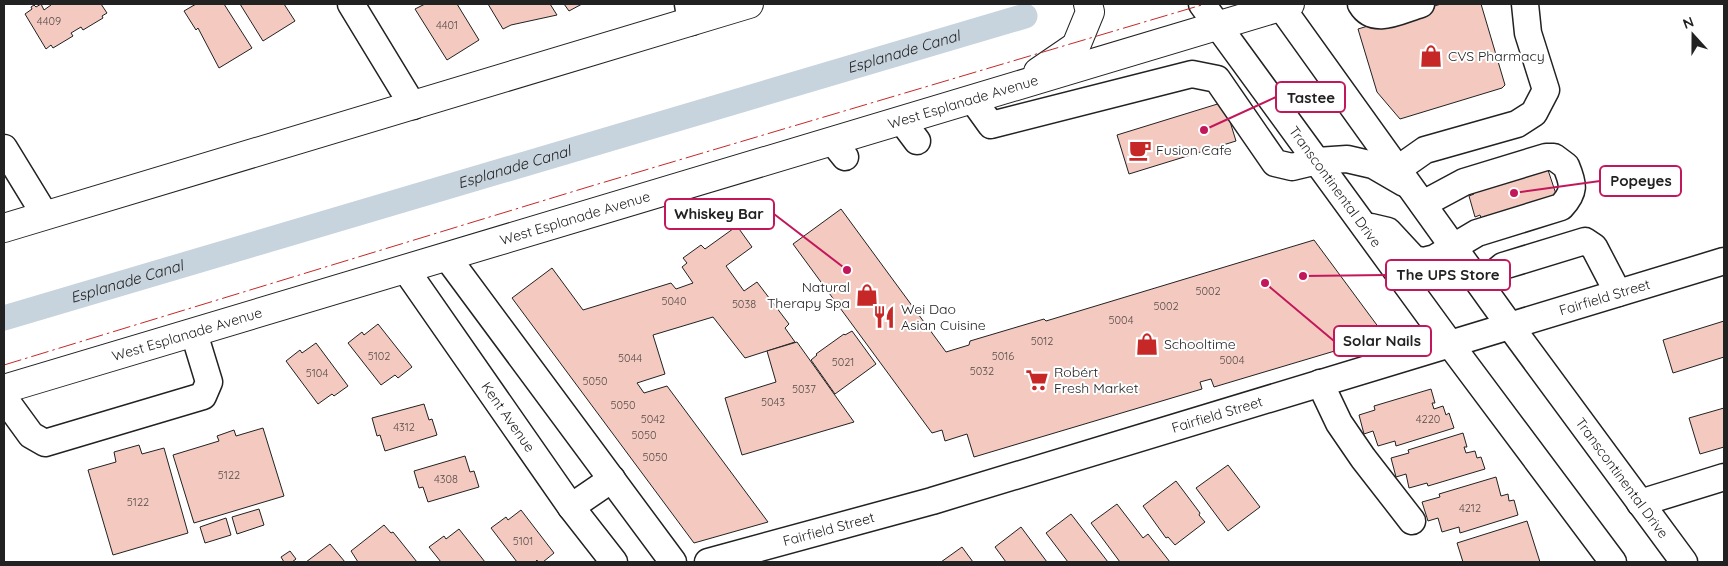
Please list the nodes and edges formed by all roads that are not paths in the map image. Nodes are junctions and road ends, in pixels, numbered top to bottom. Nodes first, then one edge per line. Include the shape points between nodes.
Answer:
1 (351, 4) edge
2 (750, 4) edge
3 (1088, 4) edge
4 (1202, 4) edge
5 (1361, 4) edge
6 (1421, 4) edge
7 (1525, 4) edge
8 (1284, 5) edge
9 (689, 13) edge
10 (1219, 25) junction
11 (1018, 86) junction
12 (974, 100) junction
13 (413, 106) junction
14 (4, 148) edge
15 (1317, 160) junction
16 (1410, 186) junction
17 (45, 215) junction
18 (1352, 220) junction
19 (4, 228) edge
20 (1453, 246) junction
21 (447, 257) junction
22 (1724, 261) edge
23 (406, 270) junction
24 (1480, 284) junction
25 (1618, 293) junction
26 (479, 302) junction
27 (445, 326) junction
28 (1510, 326) junction
29 (194, 333) junction
30 (1450, 344) junction
31 (1320, 384) junction
32 (4, 389) edge
33 (4, 398) edge
34 (1724, 477) edge
35 (612, 480) junction
36 (1640, 503) junction
37 (571, 507) junction
38 (1412, 521) dead end
39 (614, 562) edge
40 (673, 562) edge
41 (708, 562) edge
42 (1613, 562) edge
43 (1684, 562) edge

1 - 13 street
2 - 9 main road
3 - 11 main road via 1090,12 1076,46
4 - 10 street, Transcontinental Drive
5 - 6 street via 1370,14 1379,17
7 - 16 street via 1528,33 1546,90 1534,113 1517,124 1426,150
8 - 10 main road, West Esplanade Avenue
8 - 16 street, Transcontinental Drive
9 - 13 main road
10 - 11 main road, West Esplanade Avenue
10 - 15 street, Transcontinental Drive
11 - 12 main road, West Esplanade Avenue
12 - 15 street via 991,125 1192,74 1217,79 1275,163 1292,167
12 - 21 main road, West Esplanade Avenue via 909,131
13 - 17 main road
14 - 17 street
15 - 16 street via 1347,159 1373,165
15 - 18 street, Transcontinental Drive
16 - 20 street, Transcontinental Drive
16 - 20 street via 1464,182 1546,157 1554,157 1566,166 1571,197 1561,207 1478,233
17 - 19 main road
18 - 20 street via 1388,232 1414,258 1423,261 1435,258
18 - 30 street, Transcontinental Drive
20 - 24 street, Transcontinental Drive
21 - 23 main road, West Esplanade Avenue
21 - 26 street
22 - 25 street, Fairfield Street
23 - 27 street, Kent Avenue
23 - 29 main road, West Esplanade Avenue
24 - 25 street via 1503,266 1585,241 1594,247
24 - 28 street, Transcontinental Drive
25 - 28 street, Fairfield Street
26 - 27 street
26 - 35 street
27 - 37 street, Kent Avenue
28 - 30 street, Fairfield Street
28 - 36 street, Transcontinental Drive
29 - 32 main road, West Esplanade Avenue
29 - 33 street via 209,382 203,396 45,443 31,435
30 - 31 street, Fairfield Street
30 - 42 street, Transcontinental Drive
31 - 38 street via 1339,423
31 - 41 street, Fairfield Street via 932,501
34 - 36 street
35 - 37 street
35 - 40 street
36 - 43 street, Transcontinental Drive
37 - 39 street, Kent Avenue

